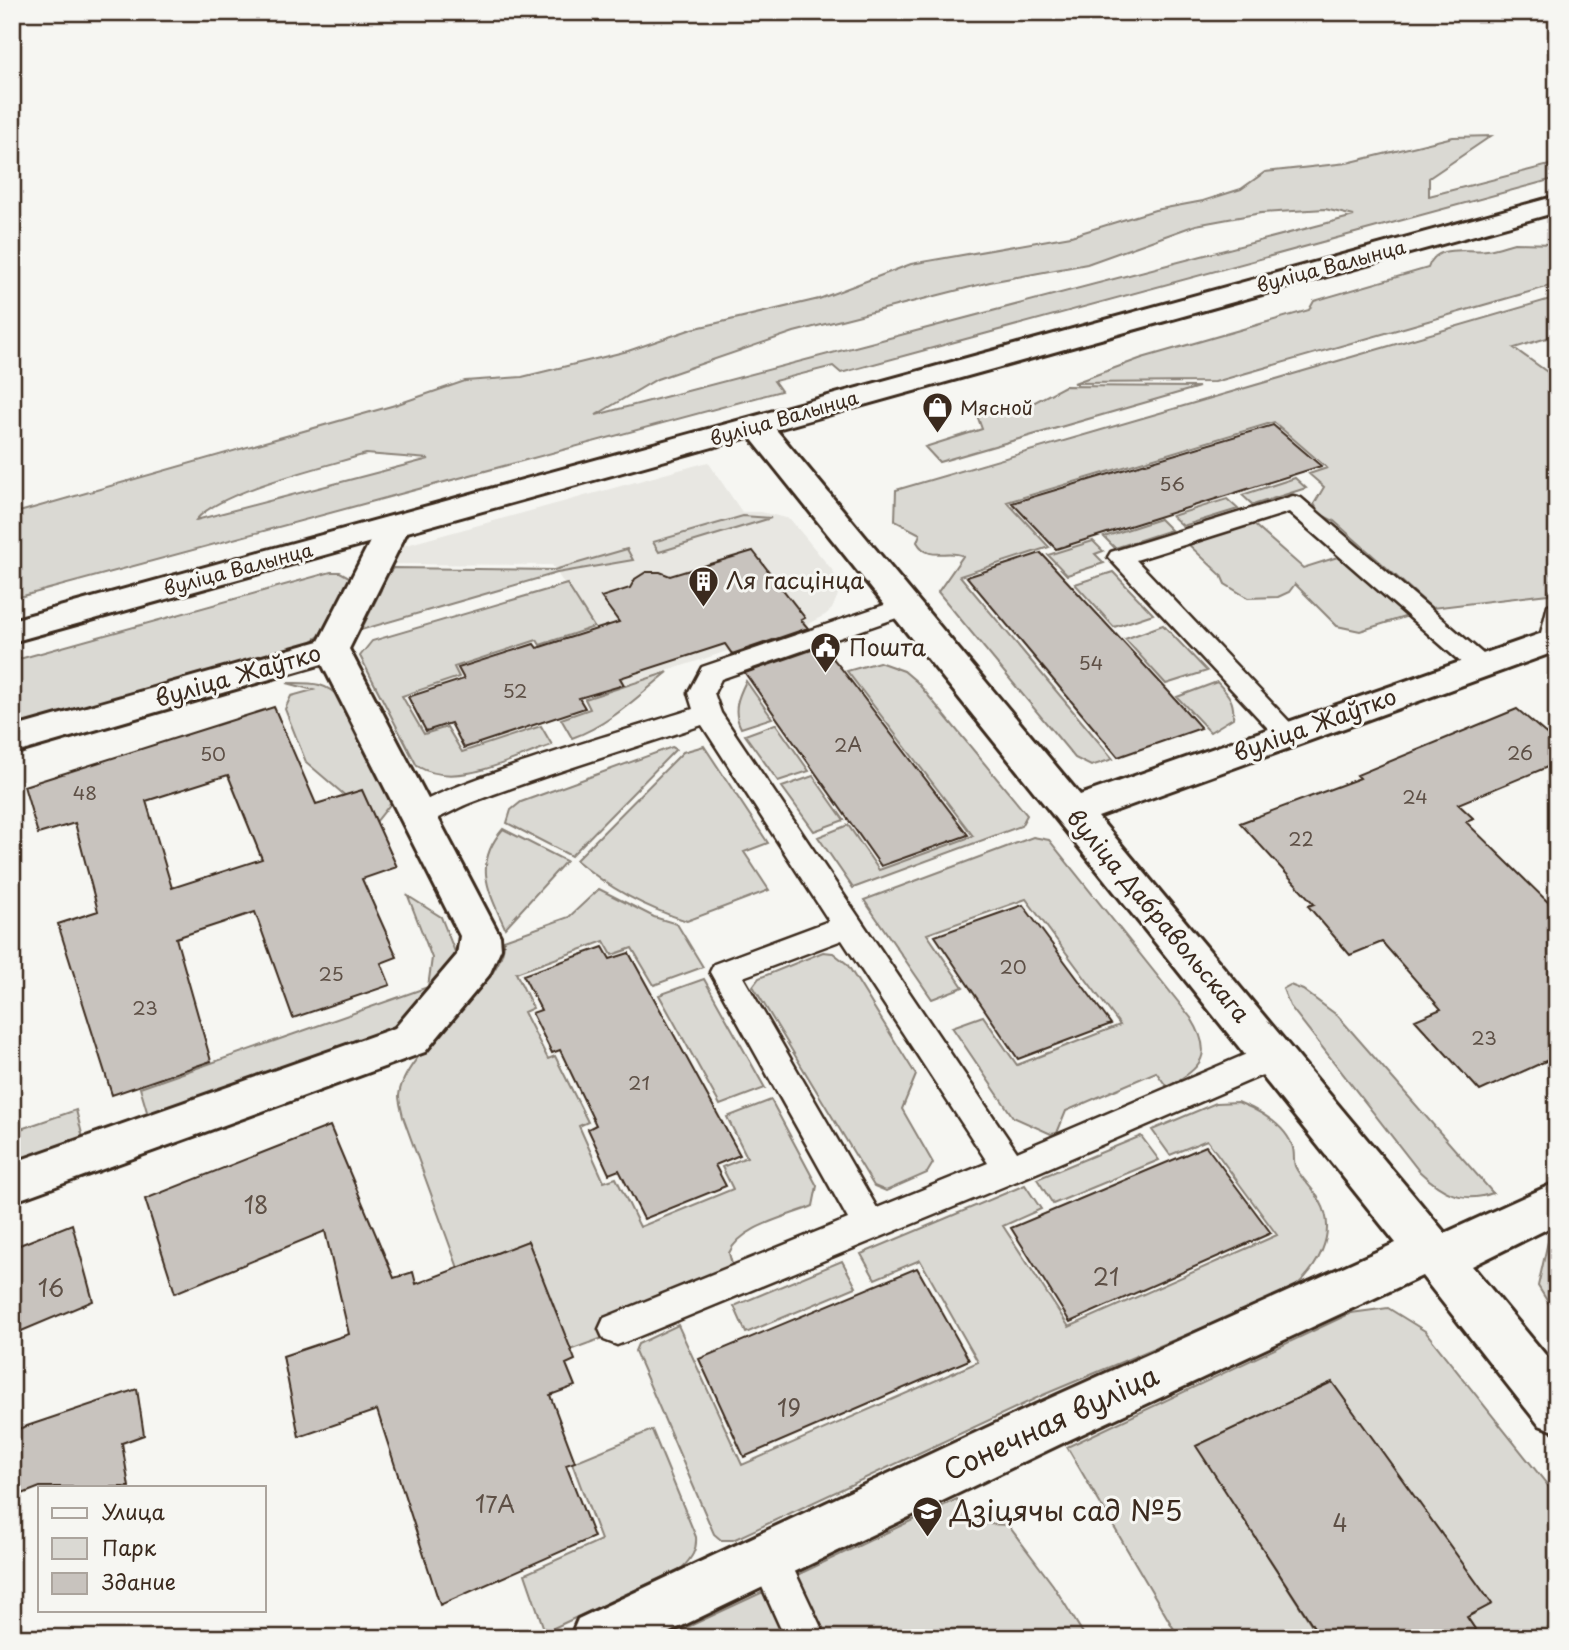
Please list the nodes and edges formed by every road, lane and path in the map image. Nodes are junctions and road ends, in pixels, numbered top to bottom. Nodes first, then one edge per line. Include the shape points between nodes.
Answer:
1 (1557, 204) edge
2 (757, 426) junction
3 (394, 526) junction
4 (902, 607) junction
5 (12, 631) edge
6 (1556, 634) edge
7 (332, 649) junction
8 (1482, 666) junction
9 (708, 714) junction
10 (1288, 734) junction
11 (12, 741) edge
12 (1073, 811) junction
13 (420, 814) junction
14 (849, 925) junction
15 (1274, 1056) junction
16 (1010, 1169) junction
17 (12, 1183) edge
18 (1557, 1202) edge
19 (868, 1224) junction
20 (1435, 1254) junction
21 (617, 1329) dead end
22 (1557, 1408) edge
23 (768, 1558) junction
24 (597, 1638) edge
25 (806, 1638) edge

1 - 2 street, вуліца Валынца
2 - 3 street, вуліца Валынца
2 - 4 street, вуліца Дабравольскага
3 - 5 street, вуліца Валынца
3 - 7 street, вуліца Жаўтко
4 - 9 lane via 711,673 701,693
4 - 12 street, вуліца Дабравольскага
6 - 8 street, вуліца Жаўтко
7 - 11 street, вуліца Жаўтко
7 - 13 street
8 - 10 street, вуліца Жаўтко
8 - 10 lane via 1293,503 1120,558
9 - 13 lane via 460,796
9 - 14 lane
10 - 12 street, вуліца Жаўтко
12 - 15 street, вуліца Дабравольскага
13 - 17 street via 480,936 481,948 474,964 410,1040
14 - 16 lane
14 - 19 lane via 725,972
15 - 16 lane
15 - 20 street, вуліца Дабравольскага
16 - 19 lane
18 - 20 street, Сонечная вуліца
19 - 21 lane
20 - 22 street, вуліца Дабравольскага
20 - 23 street, Сонечная вуліца via 1040,1427
23 - 24 street, Сонечная вуліца
23 - 25 lane

